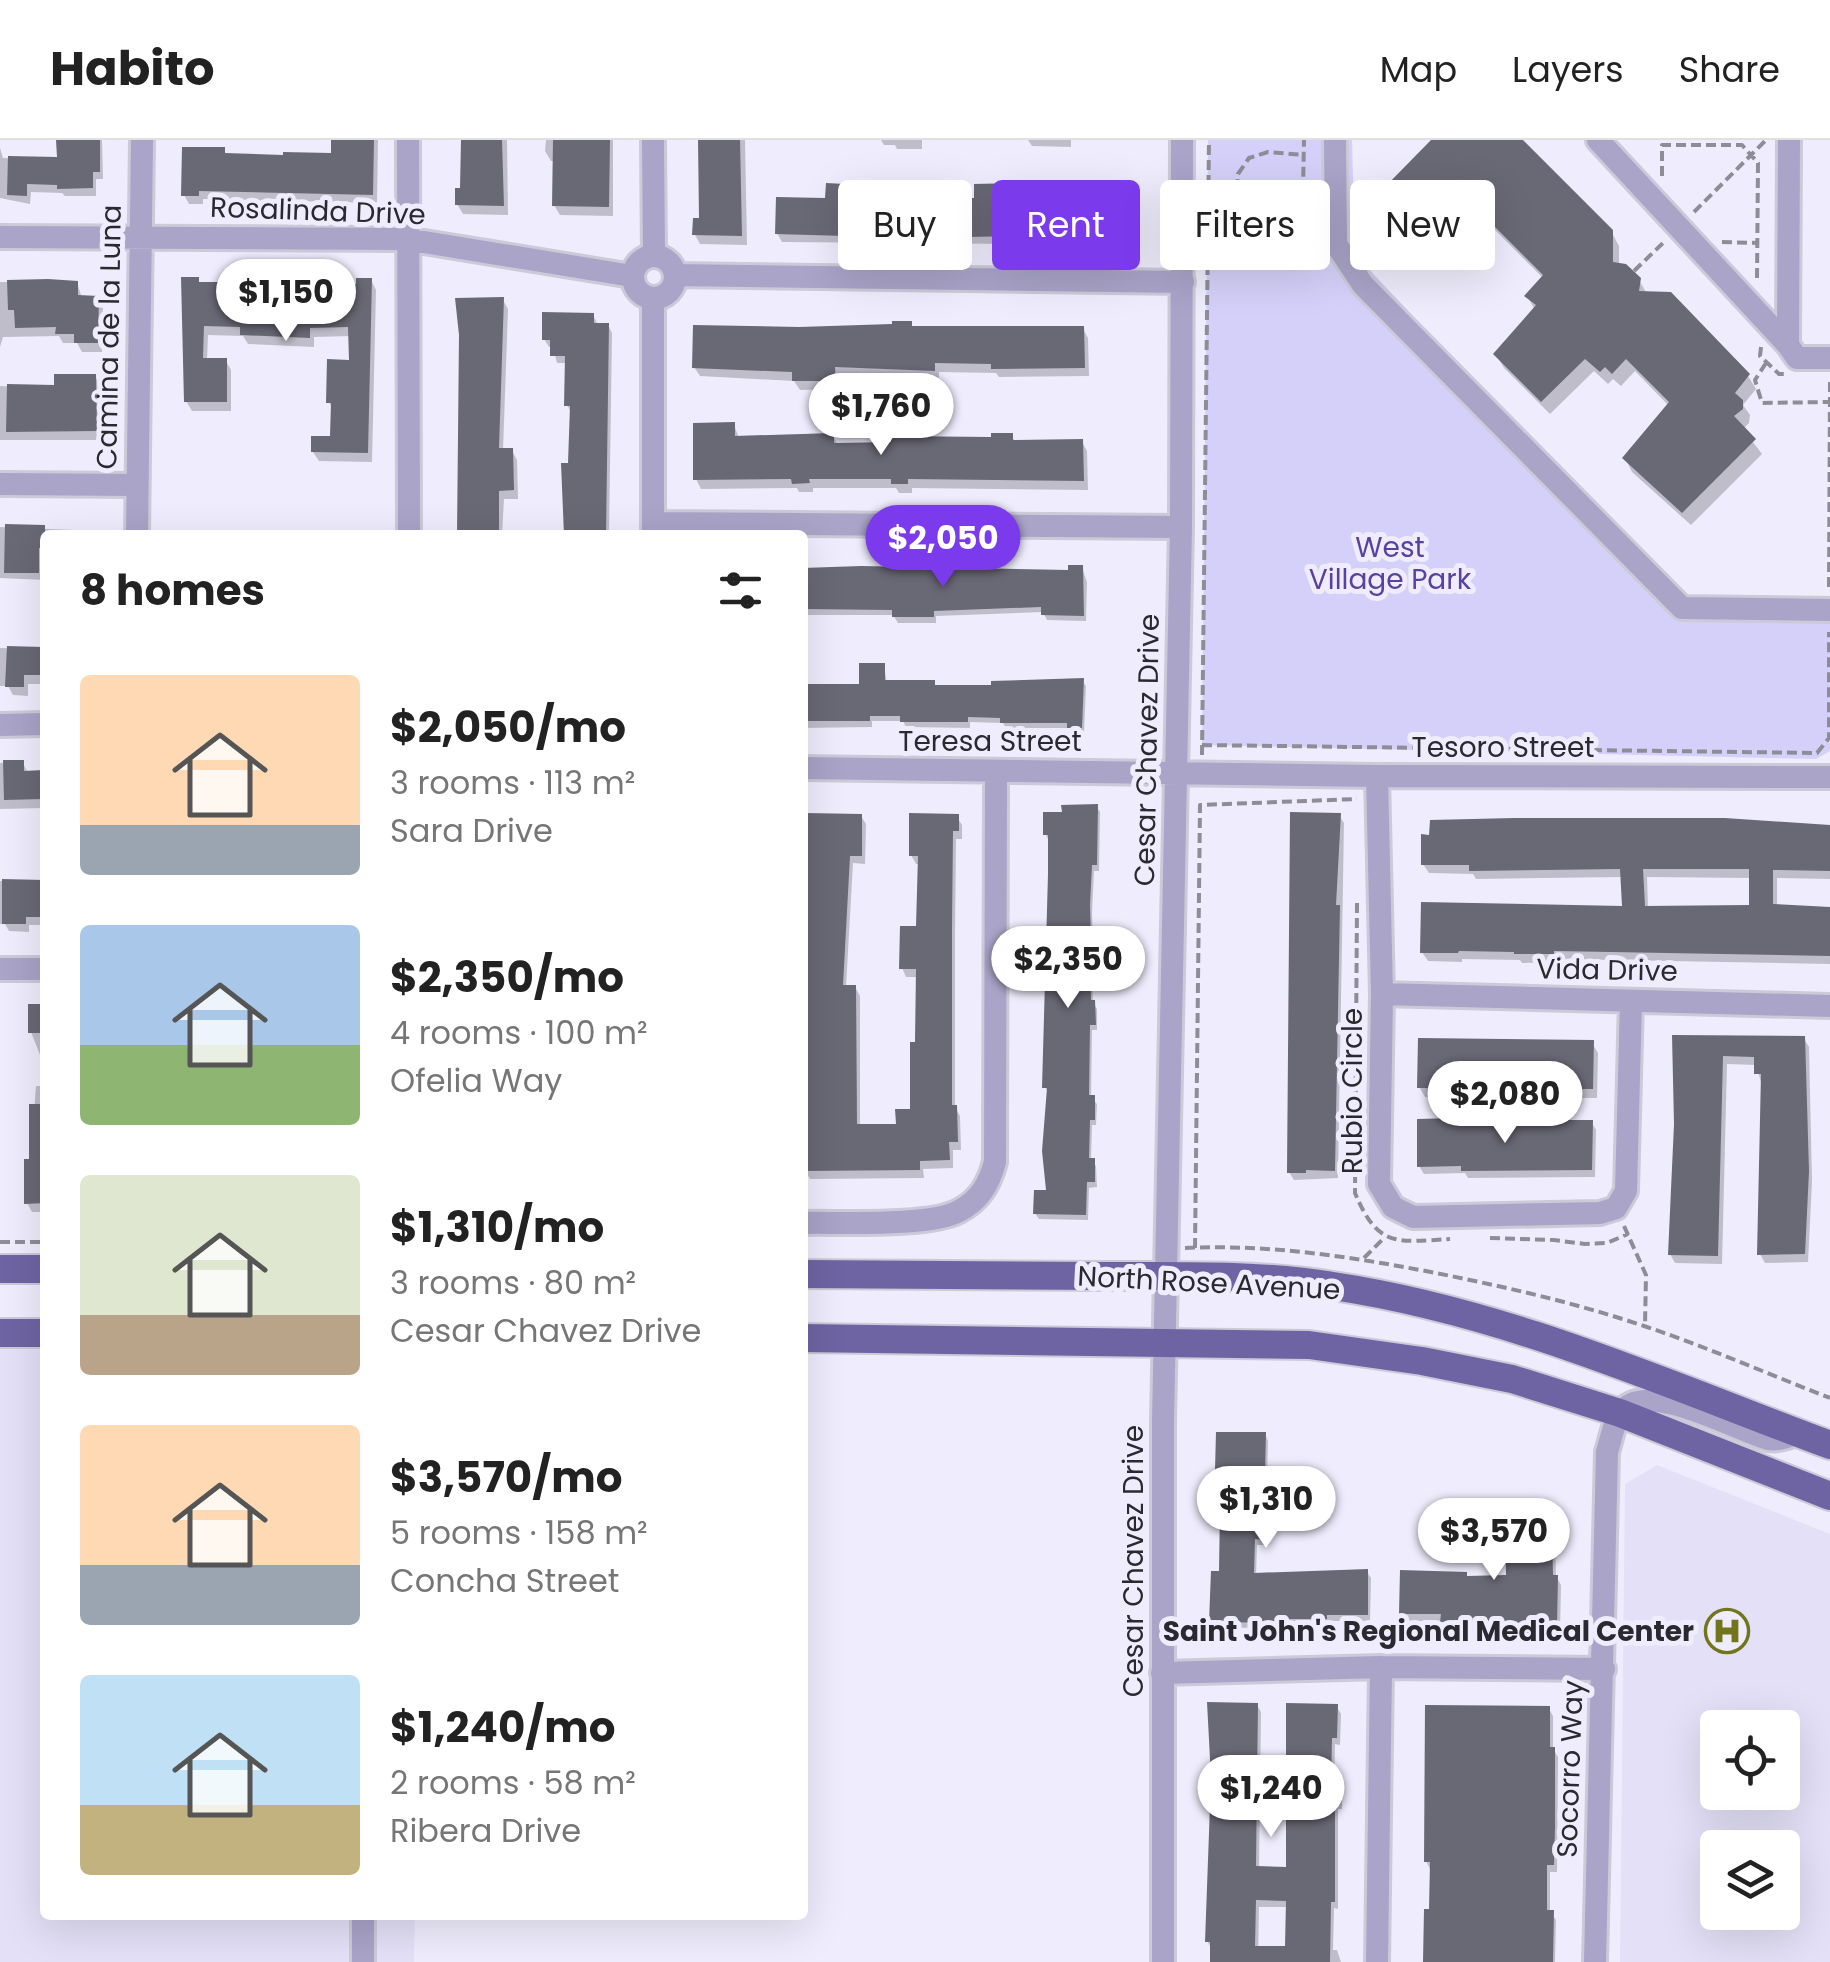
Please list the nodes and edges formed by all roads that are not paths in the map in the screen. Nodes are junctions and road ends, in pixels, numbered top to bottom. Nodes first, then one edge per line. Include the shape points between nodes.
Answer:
1 (142, 140) edge
2 (408, 140) edge
3 (653, 140) edge
4 (1182, 140) edge
5 (1335, 140) edge
6 (1598, 140) edge
7 (1789, 140) edge
8 (0, 237) edge
9 (141, 237) junction
10 (406, 239) junction
11 (654, 256) junction
12 (675, 274) junction
13 (632, 276) junction
14 (1183, 282) junction
15 (653, 298) junction
16 (1788, 344) junction
17 (1830, 358) edge
18 (0, 484) edge
19 (137, 486) junction
20 (1181, 527) junction
21 (653, 529) edge
22 (137, 530) edge
23 (409, 530) edge
24 (1829, 610) edge
25 (40, 724) edge
26 (0, 725) edge
27 (808, 768) edge
28 (996, 772) junction
29 (1188, 774) junction
30 (1377, 776) junction
31 (1830, 777) edge
32 (0, 968) edge
33 (40, 969) edge
34 (1382, 994) junction
35 (1631, 1001) junction
36 (1830, 1006) edge
37 (808, 1223) edge
38 (0, 1269) edge
39 (40, 1269) edge
40 (808, 1274) edge
41 (1165, 1276) junction
42 (0, 1333) edge
43 (40, 1333) edge
44 (808, 1338) edge
45 (1164, 1340) junction
46 (1620, 1413) junction
47 (1799, 1433) junction
48 (1830, 1445) edge
49 (1830, 1496) edge
50 (1382, 1667) junction
51 (1604, 1669) junction
52 (1162, 1673) junction
53 (363, 1920) edge
54 (363, 1962) edge
55 (1163, 1962) edge
56 (1376, 1962) edge
57 (1595, 1962) edge

1 - 9 street, Camina de la Luna
2 - 10 street
3 - 11 street
4 - 14 street, Cesar Chavez Drive
5 - 24 street via 1336,244 1363,285 1682,608
6 - 16 street
7 - 16 street
8 - 9 street, Rosalinda Drive
9 - 10 street, Rosalinda Drive
9 - 19 street, Camina de la Luna
10 - 13 street, Rosalinda Drive
10 - 23 street
11 - 12 street
11 - 13 street via 644,258
12 - 14 street
12 - 15 street via 669,292
13 - 15 street via 638,292
14 - 20 street, Cesar Chavez Drive
15 - 21 street
16 - 17 street via 1797,358
18 - 19 street
19 - 22 street, Camina de la Luna
20 - 21 street
20 - 29 street, Cesar Chavez Drive
25 - 26 street
27 - 28 street, Teresa Street
28 - 29 street, Teresa Street
28 - 37 street via 990,1179 956,1213
29 - 30 street, Tesoro Street
29 - 41 street, Cesar Chavez Drive
30 - 31 street, Tesoro Street
30 - 34 street, Rubio Circle
32 - 33 street
34 - 35 street, Vida Drive
34 - 35 street, Rubio Circle via 1380,1184 1393,1207 1413,1217 1616,1208 1626,1192
35 - 36 street, Vida Drive
38 - 39 main road
40 - 41 main road, North Rose Avenue
41 - 45 street, Cesar Chavez Drive
41 - 47 main road, North Rose Avenue via 1333,1286 1502,1324
42 - 43 main road
44 - 45 main road, North Rose Avenue
45 - 46 main road, North Rose Avenue via 1309,1345 1422,1362 1512,1379
45 - 52 street, Cesar Chavez Drive
46 - 47 street via 1635,1400 1648,1400 1773,1440
46 - 49 main road, North Rose Avenue
46 - 51 street, Socorro Way via 1607,1452
47 - 48 main road, North Rose Avenue
50 - 51 street
50 - 52 street
50 - 56 street
51 - 57 street, Socorro Way
52 - 55 street, Cesar Chavez Drive
53 - 54 street

